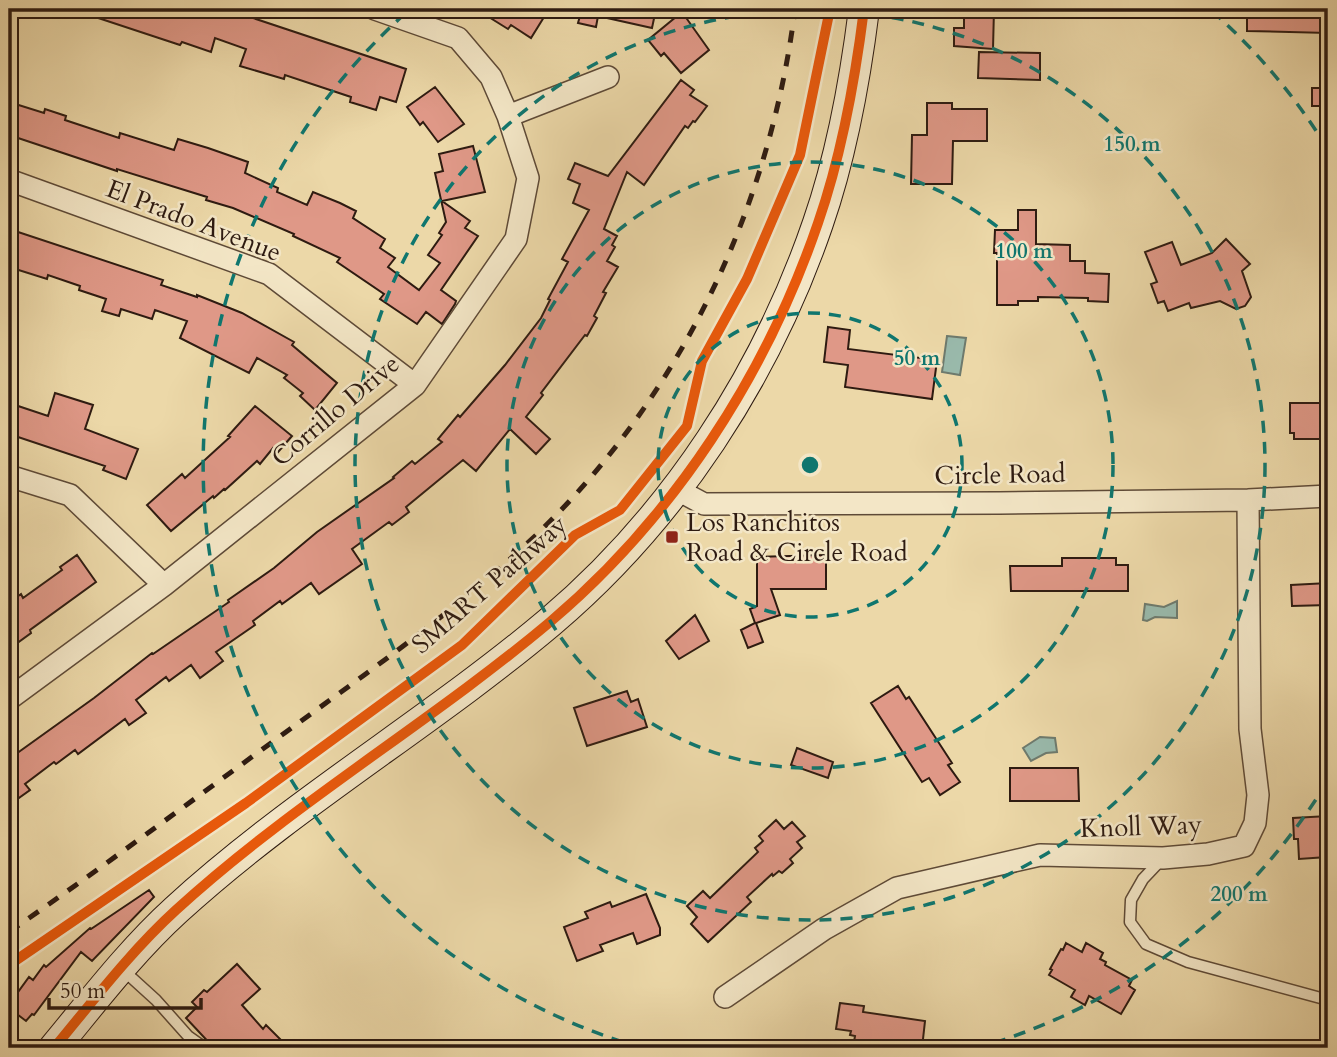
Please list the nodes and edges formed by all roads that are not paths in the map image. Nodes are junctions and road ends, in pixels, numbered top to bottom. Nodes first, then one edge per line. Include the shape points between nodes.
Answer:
1 (375, 9) edge
2 (864, 9) edge
3 (608, 76) dead end
4 (508, 116) junction
5 (9, 180) edge
6 (415, 385) junction
7 (9, 476) edge
8 (676, 489) junction
9 (1328, 495) edge
10 (1248, 500) junction
11 (164, 585) junction
12 (9, 699) edge
13 (1163, 858) junction
14 (121, 968) junction
15 (725, 997) dead end
16 (1328, 1000) edge
17 (1328, 1042) edge
18 (54, 1048) edge
19 (205, 1048) edge
20 (1313, 1048) edge

1 - 4 street, Corrillo Drive via 458,38 491,77
2 - 8 main road via 843,132 820,219 798,277 773,334 727,414
3 - 4 street
4 - 6 street, Corrillo Drive via 528,178 516,239
5 - 6 street, El Prado Avenue via 269,274
6 - 11 street, Corrillo Drive
7 - 11 street via 69,495
8 - 10 street, Circle Road via 704,504
8 - 14 main road via 621,553 551,621 248,848 175,911
9 - 10 street, Circle Road
10 - 13 street, Knoll Way via 1250,729 1258,795 1255,823 1244,846
11 - 12 street, Corrillo Drive
13 - 15 street, Knoll Way via 1040,855 897,888 824,929
13 - 16 lane via 1131,900 1130,922 1146,944 1188,962
14 - 18 main road
14 - 19 lane
17 - 20 lane

